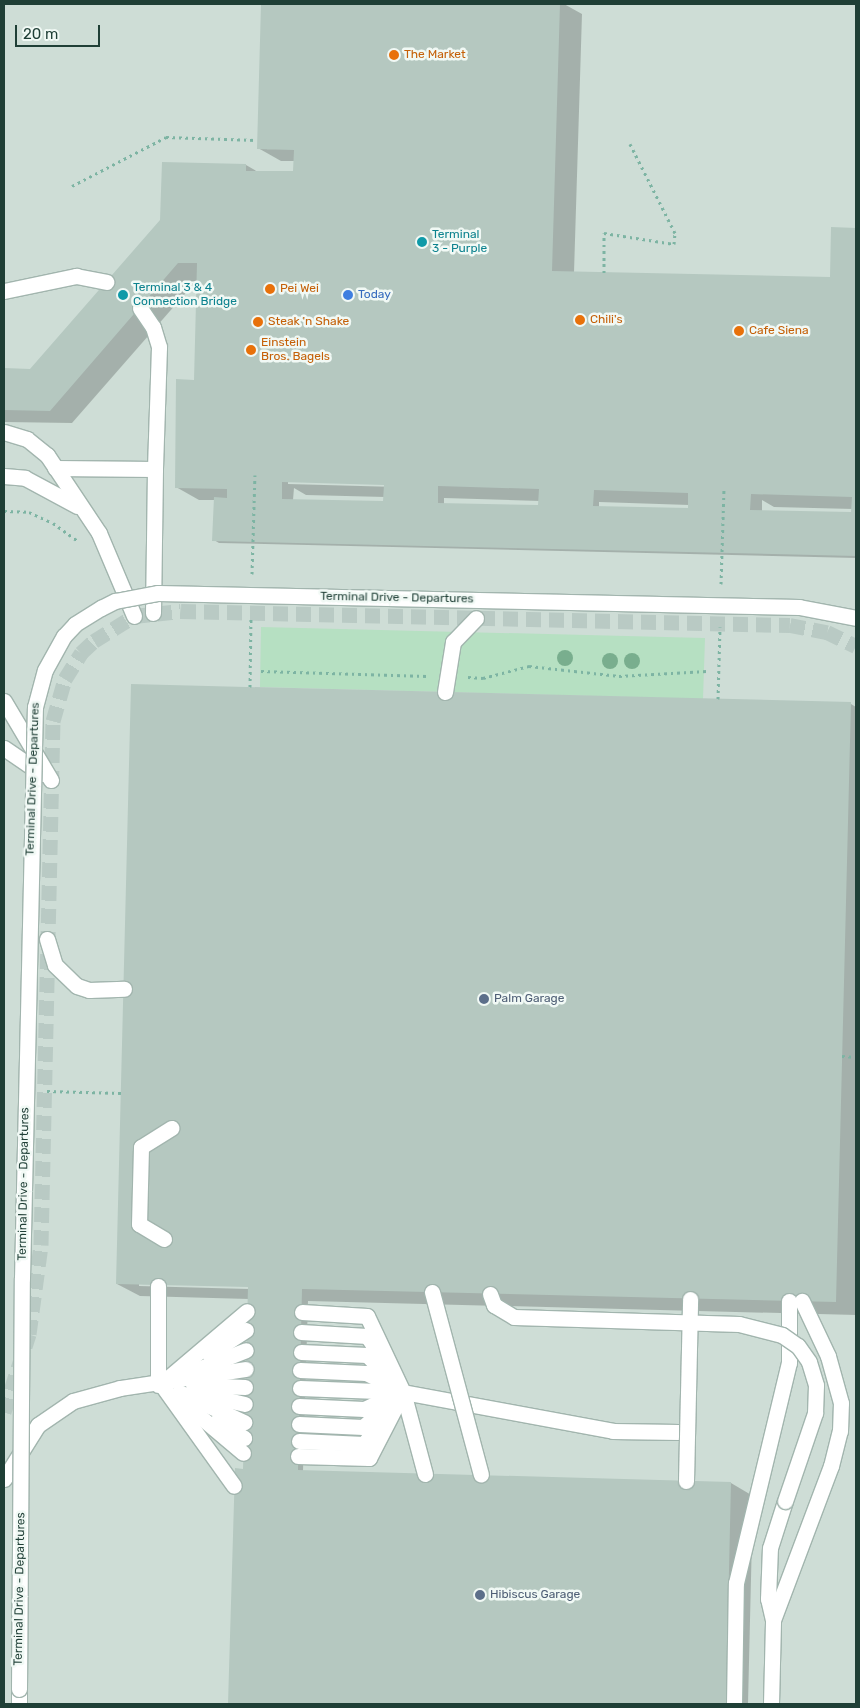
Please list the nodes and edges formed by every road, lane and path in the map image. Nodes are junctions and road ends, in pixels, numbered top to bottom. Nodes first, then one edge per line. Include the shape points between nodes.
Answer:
1 (257, 140) dead end
2 (630, 144) dead end
3 (72, 186) dead end
4 (604, 273) dead end
5 (106, 282) dead end
6 (4, 290) edge
7 (140, 308) dead end
8 (4, 432) edge
9 (55, 468) junction
10 (156, 469) junction
11 (4, 476) edge
12 (4, 511) edge
13 (85, 511) junction
14 (81, 544) dead end
15 (152, 612) dead end
16 (134, 616) dead end
17 (476, 618) dead end
18 (856, 618) edge
19 (261, 671) dead end
20 (707, 671) dead end
21 (446, 677) junction
22 (445, 692) dead end
23 (4, 701) edge
24 (4, 748) edge
25 (48, 939) dead end
26 (124, 989) dead end
27 (842, 1056) dead end
28 (856, 1057) edge
29 (43, 1091) dead end
30 (121, 1093) dead end
31 (172, 1128) dead end
32 (164, 1239) dead end
33 (158, 1286) dead end
34 (432, 1292) dead end
35 (490, 1294) dead end
36 (247, 1311) dead end
37 (302, 1312) dead end
38 (246, 1330) dead end
39 (301, 1332) dead end
40 (246, 1350) dead end
41 (301, 1352) dead end
42 (246, 1369) dead end
43 (300, 1370) dead end
44 (160, 1384) junction
45 (245, 1387) dead end
46 (300, 1388) dead end
47 (403, 1392) junction
48 (245, 1404) dead end
49 (300, 1406) dead end
50 (244, 1422) dead end
51 (299, 1424) dead end
52 (682, 1432) junction
53 (244, 1446) dead end
54 (298, 1449) dead end
55 (425, 1474) dead end
56 (481, 1475) dead end
57 (4, 1479) edge
58 (234, 1486) dead end
59 (774, 1620) junction
60 (19, 1697) edge
61 (734, 1704) edge
62 (771, 1704) edge

1 - 3 path via 166,136
2 - 4 path via 675,233 674,244 604,233
5 - 6 street via 76,276
7 - 10 street via 153,327 158,347
8 - 9 street via 27,440 47,455
9 - 10 street
9 - 13 street
10 - 15 street
11 - 13 street via 25,478 54,491
12 - 14 path via 29,512 53,523
13 - 16 street via 109,552
17 - 21 street via 453,642
18 - 60 street, Terminal Drive - Departures, bridge via 799,607 158,593 124,599 100,608 75,624 64,636 45,670 34,707 22,1268
19 - 21 path
20 - 21 path via 619,676 530,666 483,678
21 - 22 street
23 - 24 street via 51,780
25 - 26 street via 55,964 77,986 89,990
27 - 28 path
29 - 30 path, bridge
31 - 32 street via 141,1147 140,1224
33 - 44 street
34 - 56 street, bridge
35 - 59 street, bridge via 494,1305 514,1317 739,1324 782,1335 798,1346 809,1362 816,1384 815,1413 770,1548 768,1599
36 - 44 street
37 - 47 street via 367,1316
38 - 44 street
39 - 47 street via 367,1336
40 - 44 street
41 - 47 street via 367,1355
42 - 44 street
43 - 47 street via 366,1373
44 - 45 street
44 - 48 street
44 - 50 street
44 - 53 street
44 - 57 street via 120,1388 74,1401 38,1425
44 - 58 street
46 - 47 street
47 - 49 street via 364,1409
47 - 51 street via 363,1427
47 - 52 street via 613,1430
47 - 54 street via 364,1444
47 - 55 street
52 - 52 street, bridge via 688,1299 684,1481
59 - 61 street via 831,1466 840,1431 841,1403 828,1356 796,1301 789,1363 736,1584
59 - 62 street

